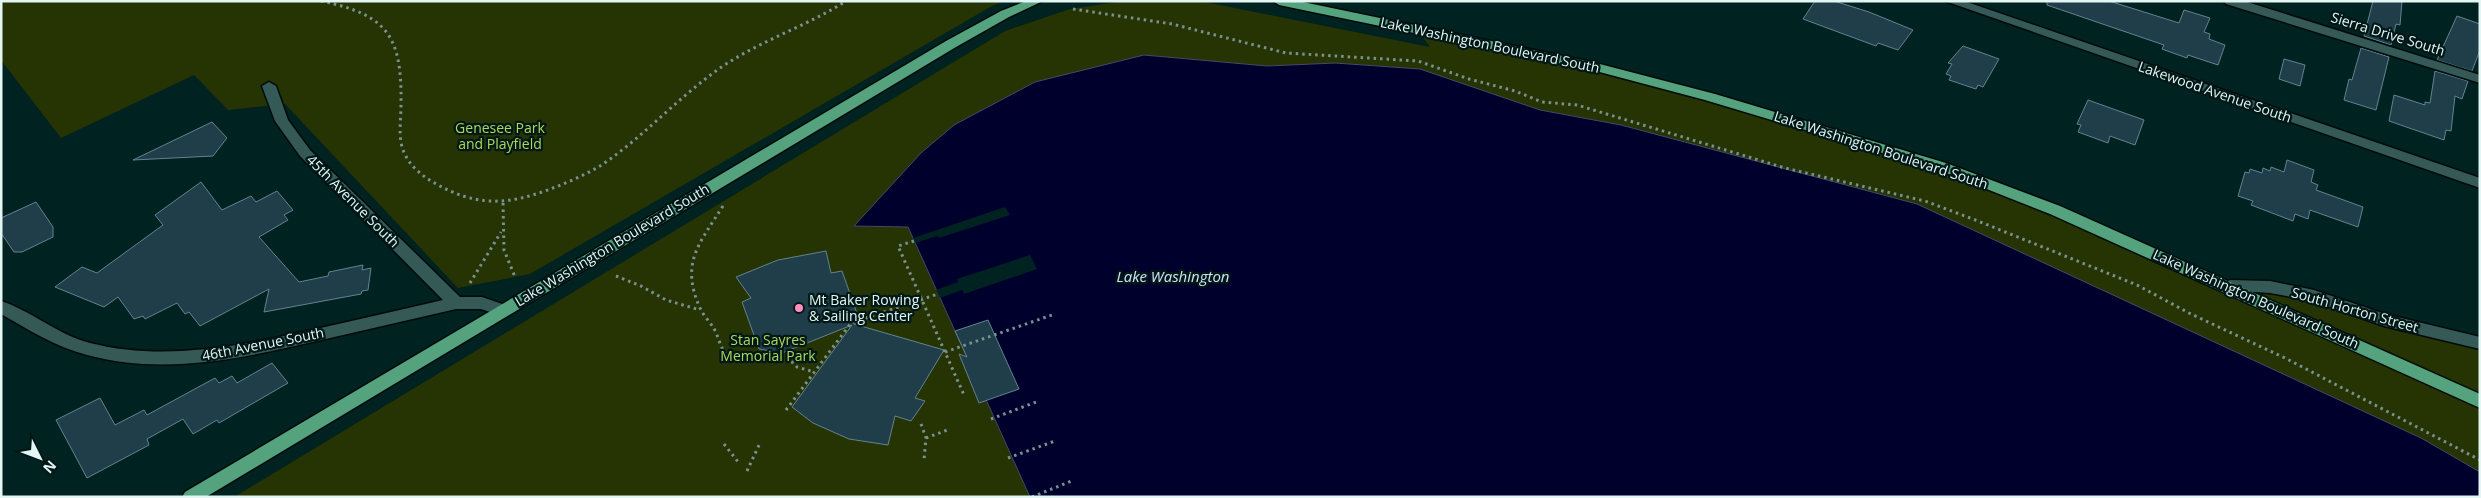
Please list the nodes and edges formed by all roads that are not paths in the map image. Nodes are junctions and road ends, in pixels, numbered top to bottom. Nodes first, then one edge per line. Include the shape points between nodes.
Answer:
1 (1037, 1) edge
2 (1279, 1) edge
3 (1950, 1) edge
4 (2230, 1) edge
5 (2480, 79) edge
6 (270, 86) dead end
7 (2480, 183) edge
8 (2230, 286) junction
9 (456, 303) junction
10 (1, 307) edge
11 (502, 310) junction
12 (2480, 342) edge
13 (2480, 400) edge
14 (191, 497) edge

1 - 11 main road, Lake Washington Boulevard South via 971,32
2 - 8 main road, Lake Washington Boulevard South via 1592,66 1840,134 1940,166 2055,210
3 - 7 street, Lakewood Avenue South
4 - 5 street, Sierra Drive South
6 - 9 street, 45th Avenue South via 282,121 305,153
8 - 12 street, South Horton Street via 2270,287 2314,296 2384,320
8 - 13 main road, Lake Washington Boulevard South
9 - 10 street, 46th Avenue South via 246,351 181,360 135,358 86,349
9 - 11 street, 46th Avenue South via 482,303
11 - 14 main road, Lake Washington Boulevard South

